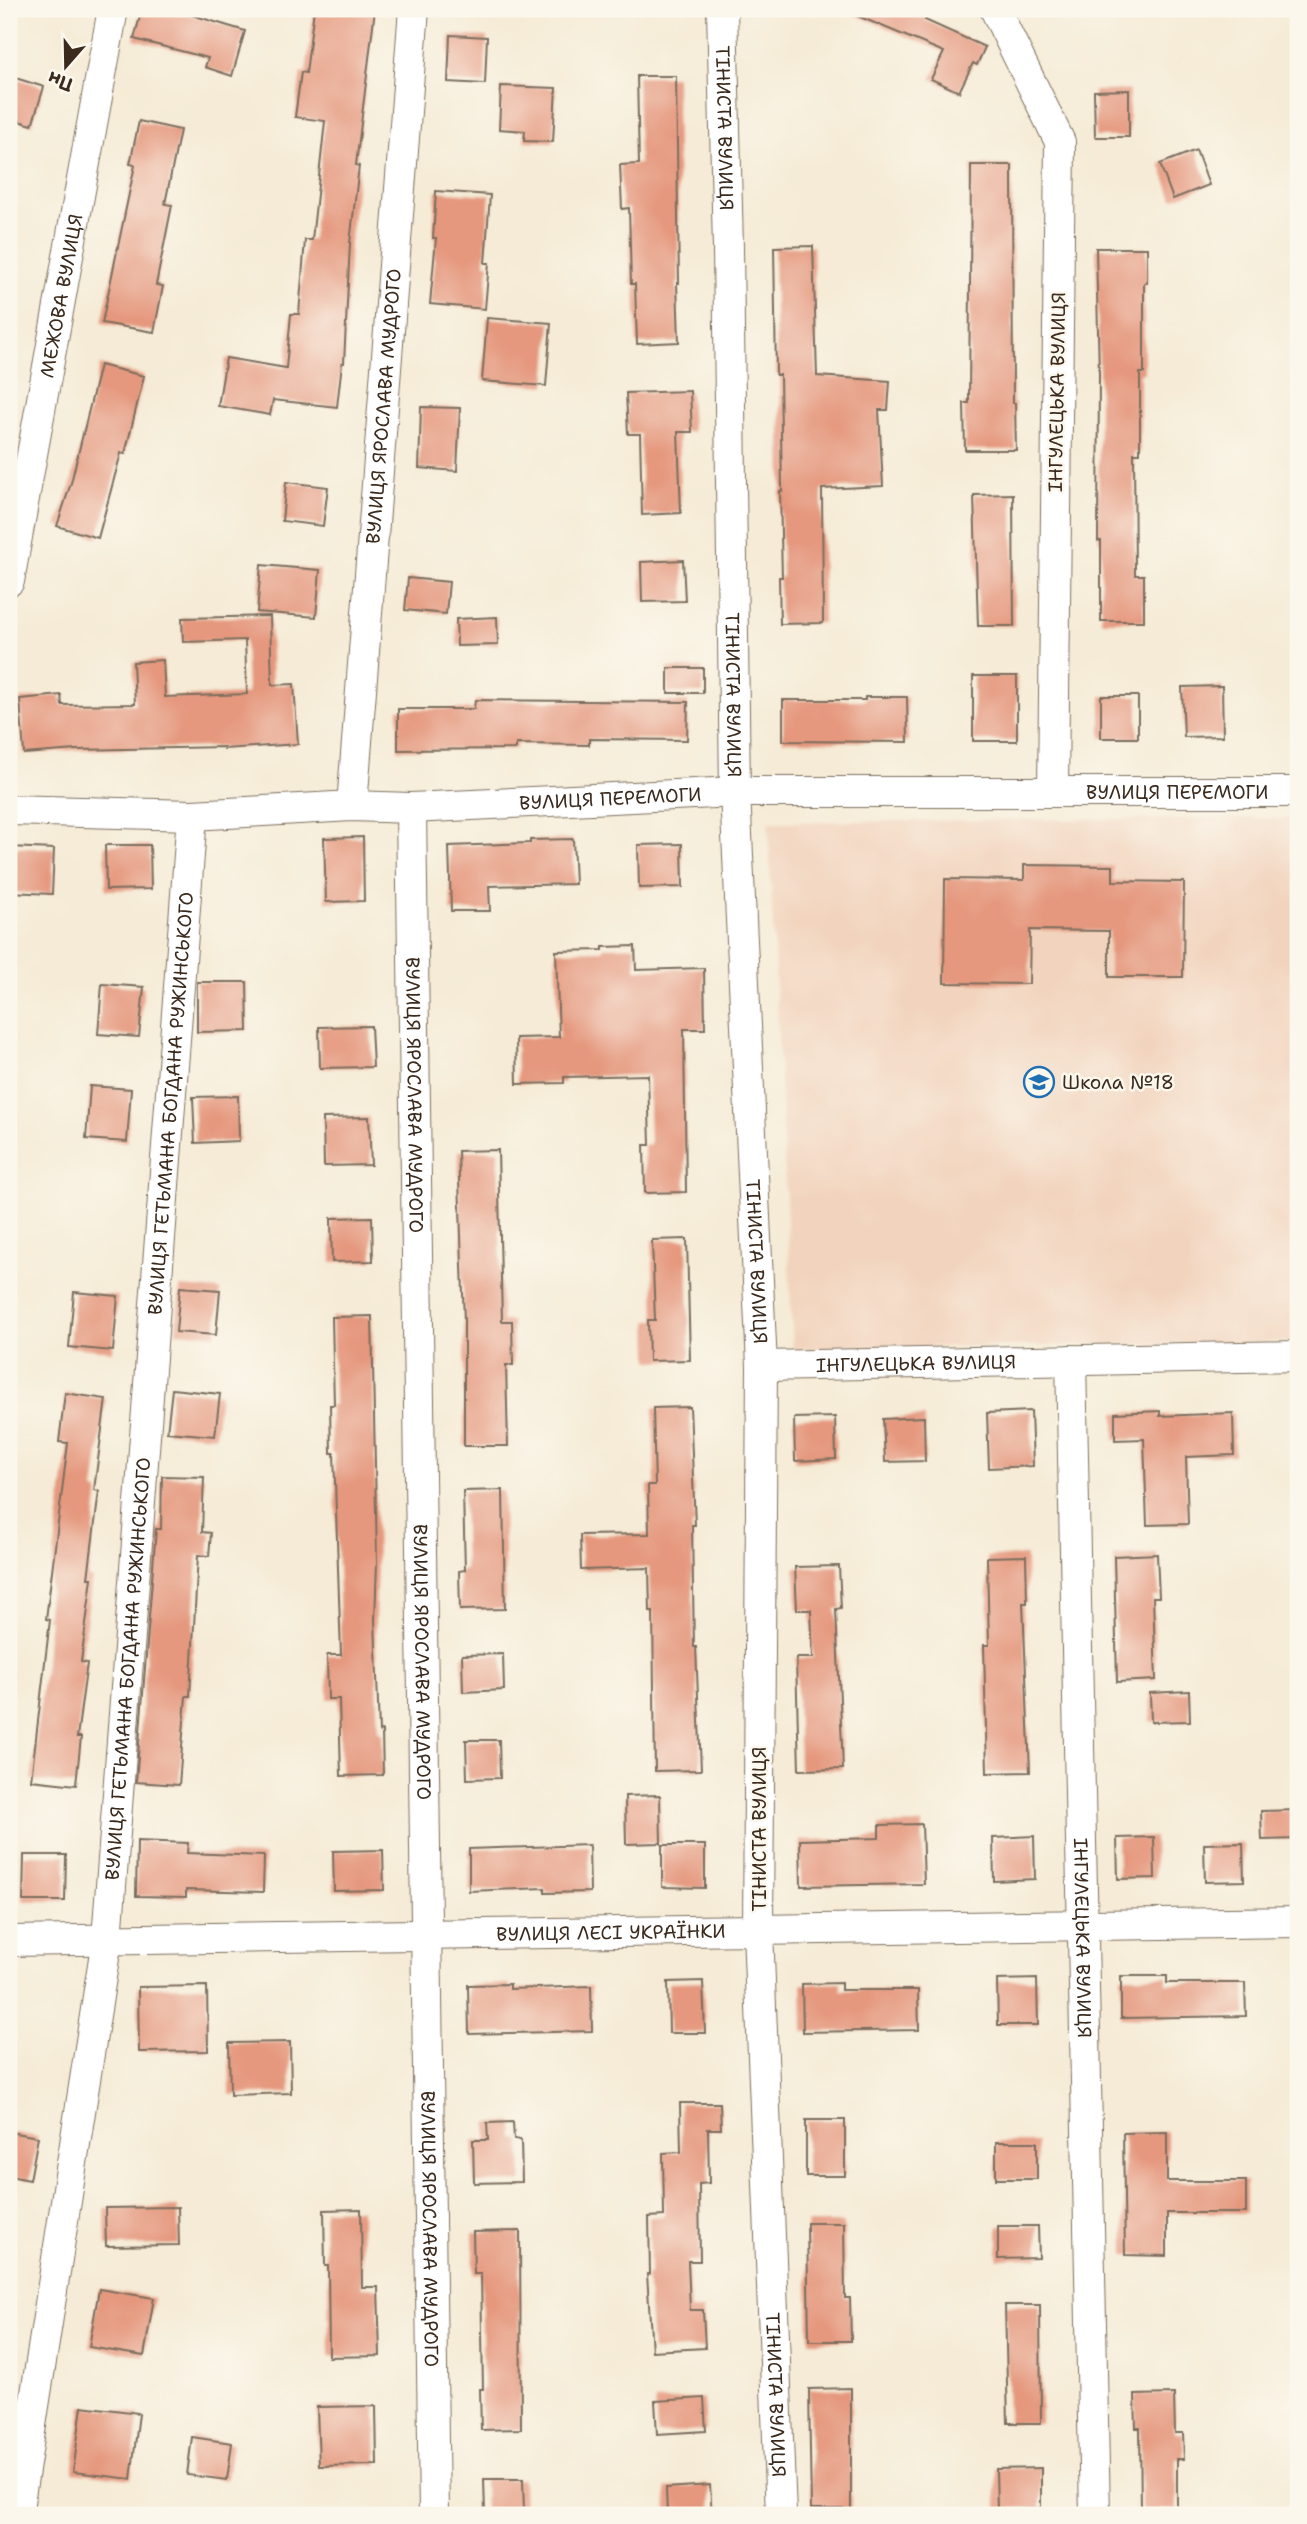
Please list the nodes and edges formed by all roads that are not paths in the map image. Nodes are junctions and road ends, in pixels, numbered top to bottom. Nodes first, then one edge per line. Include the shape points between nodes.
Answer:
1 (113, 9) edge
2 (414, 9) edge
3 (722, 9) edge
4 (995, 9) edge
5 (9, 581) edge
6 (1053, 790) junction
7 (734, 792) junction
8 (1298, 792) edge
9 (352, 806) junction
10 (411, 808) junction
11 (9, 810) edge
12 (192, 816) junction
13 (1298, 1356) edge
14 (1071, 1360) junction
15 (762, 1366) junction
16 (1298, 1922) edge
17 (1083, 1925) junction
18 (758, 1930) junction
19 (428, 1935) junction
20 (107, 1939) junction
21 (9, 1941) edge
22 (17, 2515) edge
23 (433, 2515) edge
24 (780, 2515) edge
25 (1095, 2515) edge

1 - 5 street, МЕЖОВА ВУЛИЦЯ
2 - 9 street, ВУЛИЦЯ ЯРОСЛАВА МУДРОГО
3 - 7 street, ТІНИСТА ВУЛИЦЯ
4 - 6 street, ІНГУЛЕЦЬКА ВУЛИЦЯ via 1060,142
6 - 7 street, ВУЛИЦЯ ПЕРЕМОГИ
6 - 8 street, ВУЛИЦЯ ПЕРЕМОГИ
7 - 10 street, ВУЛИЦЯ ПЕРЕМОГИ
7 - 15 street, ТІНИСТА ВУЛИЦЯ
9 - 10 street, ВУЛИЦЯ ПЕРЕМОГИ
9 - 12 street, ВУЛИЦЯ ПЕРЕМОГИ
10 - 19 street, ВУЛИЦЯ ЯРОСЛАВА МУДРОГО
11 - 12 street, ВУЛИЦЯ ПЕРЕМОГИ
12 - 20 street, ВУЛИЦЯ ГЕТЬМАНА БОГДАНА РУЖИНСЬКОГО
13 - 14 street, ІНГУЛЕЦЬКА ВУЛИЦЯ
14 - 15 street, ІНГУЛЕЦЬКА ВУЛИЦЯ
14 - 17 street, ІНГУЛЕЦЬКА ВУЛИЦЯ
15 - 18 street, ТІНИСТА ВУЛИЦЯ
16 - 17 street, ВУЛИЦЯ ЛЕСІ УКРАЇНКИ
17 - 18 street, ВУЛИЦЯ ЛЕСІ УКРАЇНКИ
17 - 25 street, ІНГУЛЕЦЬКА ВУЛИЦЯ
18 - 19 street, ВУЛИЦЯ ЛЕСІ УКРАЇНКИ
18 - 24 street, ТІНИСТА ВУЛИЦЯ
19 - 20 street, ВУЛИЦЯ ЛЕСІ УКРАЇНКИ
19 - 23 street, ВУЛИЦЯ ЯРОСЛАВА МУДРОГО
20 - 21 street, ВУЛИЦЯ ЛЕСІ УКРАЇНКИ
20 - 22 street, ВУЛИЦЯ ГЕТЬМАНА БОГДАНА РУЖИНСЬКОГО

